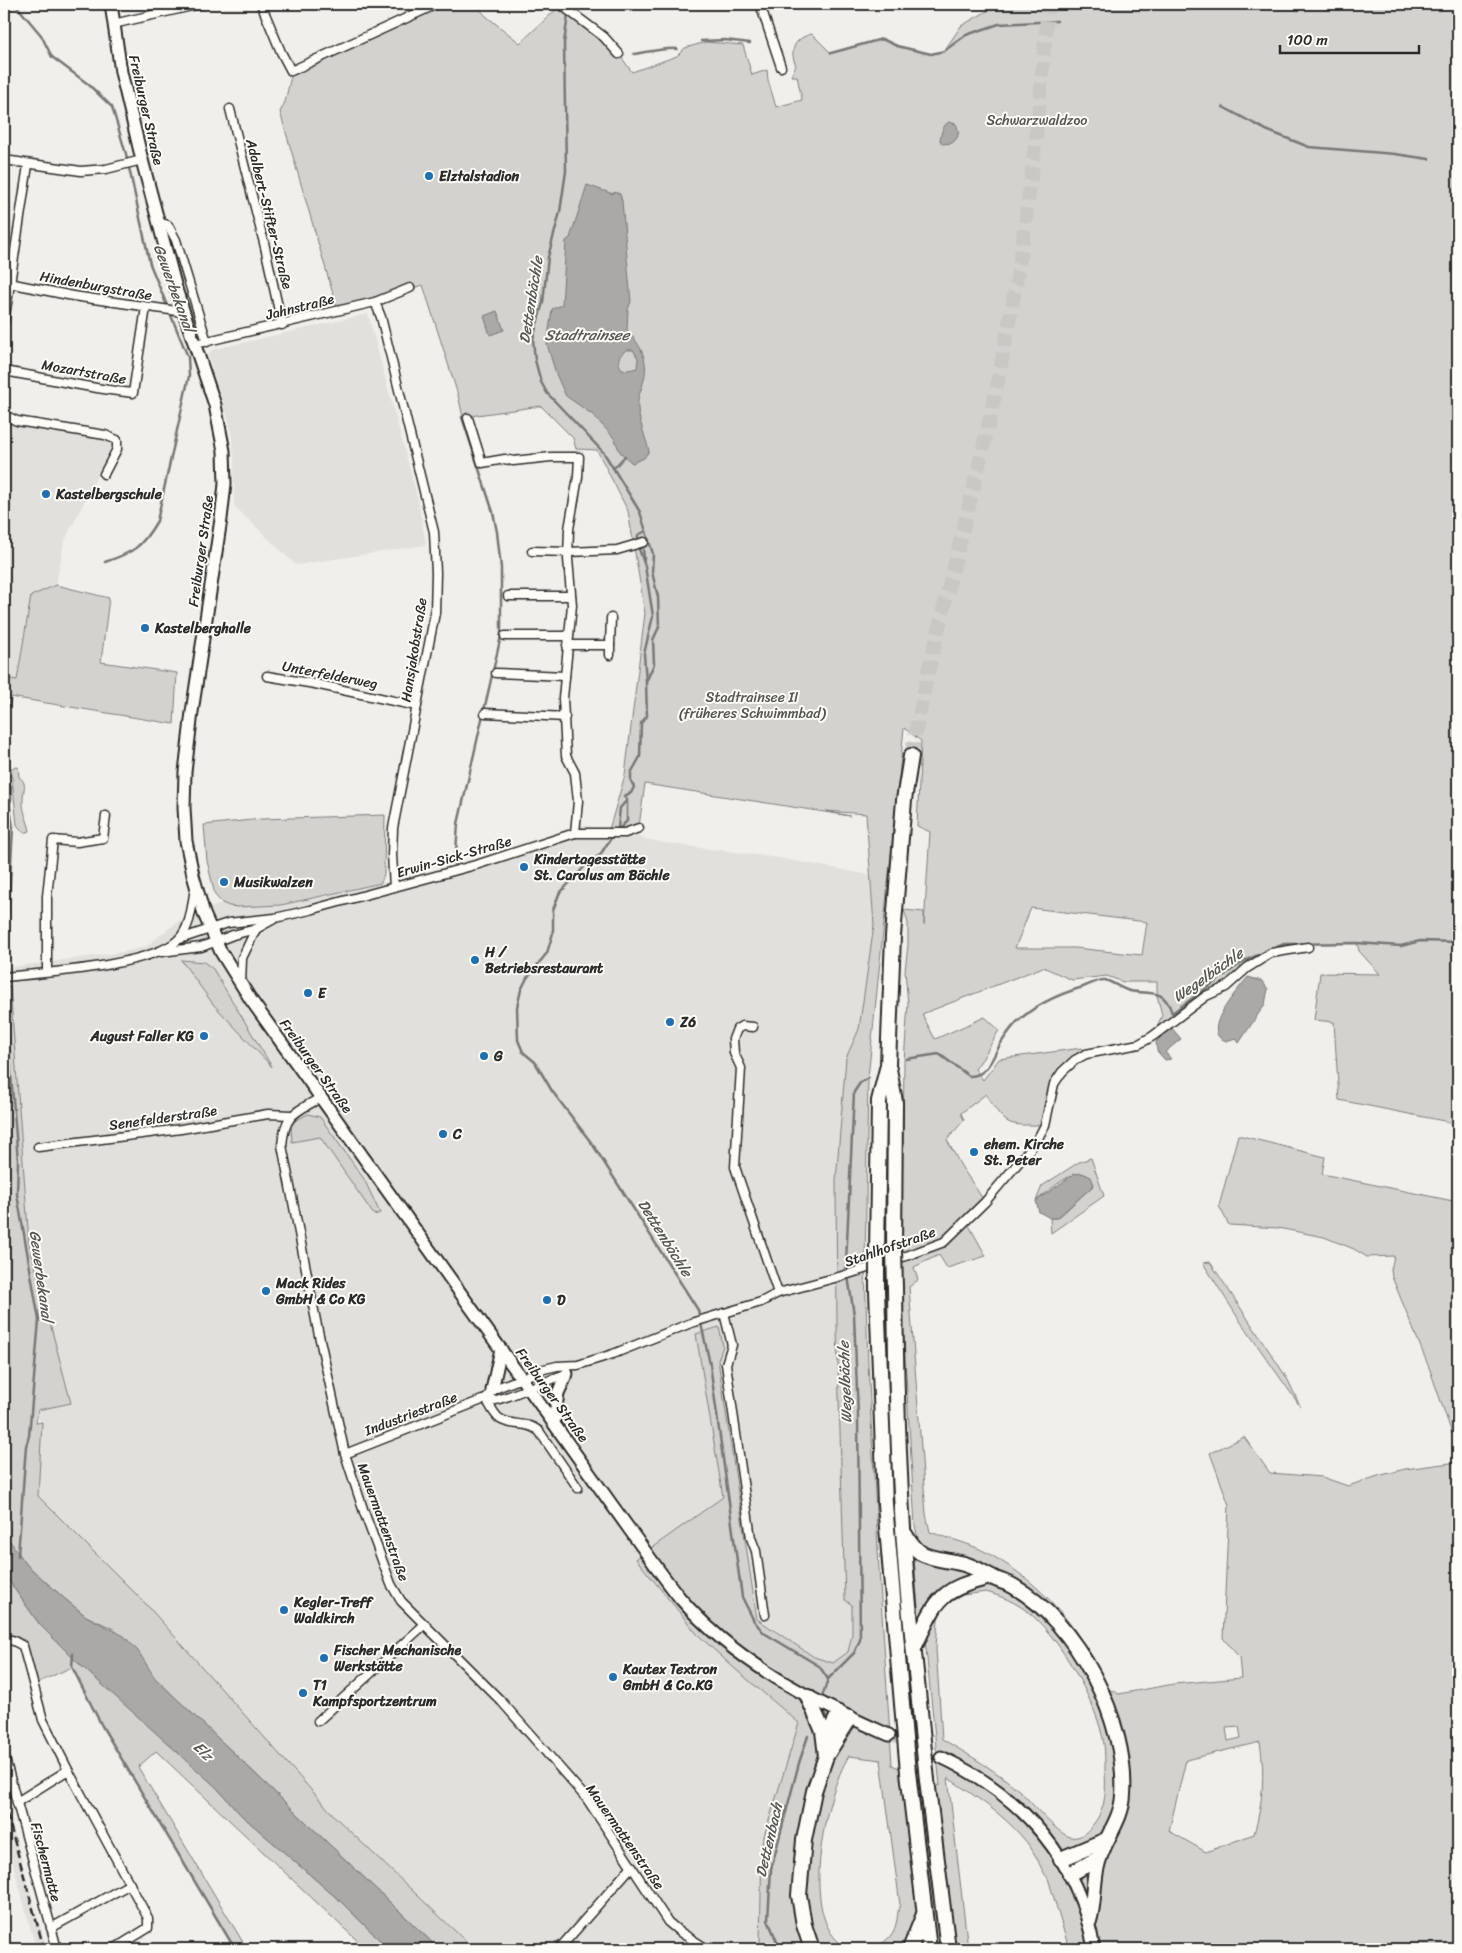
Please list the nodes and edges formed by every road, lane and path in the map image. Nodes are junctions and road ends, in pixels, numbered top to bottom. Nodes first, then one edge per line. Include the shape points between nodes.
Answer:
1 (111, 4) edge
2 (201, 4) edge
3 (262, 4) edge
4 (437, 4) edge
5 (760, 4) edge
6 (567, 8) edge
7 (113, 24) junction
8 (619, 54) dead end
9 (781, 67) dead end
10 (230, 109) dead end
11 (4, 160) edge
12 (138, 161) junction
13 (28, 164) junction
14 (158, 222) junction
15 (6, 283) edge
16 (410, 288) dead end
17 (375, 302) junction
18 (146, 307) junction
19 (179, 312) junction
20 (4, 323) edge
21 (282, 325) junction
22 (201, 343) junction
23 (4, 371) edge
24 (4, 415) edge
25 (468, 418) dead end
26 (104, 474) dead end
27 (644, 542) dead end
28 (532, 551) dead end
29 (569, 552) junction
30 (508, 596) dead end
31 (572, 596) junction
32 (611, 618) dead end
33 (505, 636) dead end
34 (569, 636) junction
35 (567, 645) junction
36 (610, 645) junction
37 (610, 655) dead end
38 (496, 673) dead end
39 (267, 676) dead end
40 (565, 676) junction
41 (417, 706) junction
42 (486, 713) dead end
43 (565, 717) junction
44 (911, 756) tunnel mouth
45 (106, 816) dead end
46 (639, 828) dead end
47 (575, 833) junction
48 (196, 885) junction
49 (394, 887) junction
50 (275, 918) junction
51 (210, 928) junction
52 (256, 930) junction
53 (180, 939) junction
54 (216, 941) junction
55 (1308, 947) dead end
56 (159, 952) junction
57 (47, 972) junction
58 (4, 977) edge
59 (242, 986) junction
60 (753, 1027) dead end
61 (888, 1065) junction
62 (320, 1098) junction
63 (291, 1115) junction
64 (38, 1147) dead end
65 (778, 1293) junction
66 (724, 1313) junction
67 (501, 1349) junction
68 (571, 1370) junction
69 (522, 1378) junction
70 (529, 1389) junction
71 (489, 1394) junction
72 (554, 1423) junction
73 (345, 1454) junction
74 (578, 1488) dead end
75 (904, 1532) junction
76 (991, 1577) junction
77 (765, 1615) dead end
78 (425, 1624) junction
79 (4, 1642) edge
80 (914, 1649) junction
81 (808, 1697) junction
82 (845, 1715) junction
83 (318, 1720) dead end
84 (889, 1734) tunnel mouth
85 (826, 1749) junction
86 (4, 1755) edge
87 (941, 1757) tunnel mouth
88 (68, 1770) junction
89 (17, 1802) junction
90 (1106, 1840) junction
91 (1099, 1858) junction
92 (1060, 1859) junction
93 (632, 1866) junction
94 (1070, 1874) junction
95 (130, 1884) junction
96 (925, 1911) junction
97 (1089, 1921) junction
98 (51, 1928) junction
99 (57, 1949) edge
100 (114, 1949) edge
101 (559, 1949) edge
102 (708, 1949) edge
103 (812, 1949) edge
104 (910, 1949) edge
105 (930, 1949) edge
106 (948, 1949) edge
107 (1094, 1949) edge

1 - 7 street, Freiburger Straße
2 - 7 street
3 - 4 street via 291,71
5 - 9 street
6 - 8 street via 604,37
7 - 12 street, Freiburger Straße
10 - 21 street, Adalbert-Stifter-Straße
11 - 13 street
12 - 13 street via 81,171
12 - 14 street, Freiburger Straße
13 - 15 street
14 - 19 street, Freiburger Straße
14 - 22 street, Freiburger Straße via 168,225 176,240
15 - 18 street, Hindenburgstraße
15 - 20 street
16 - 17 street, Jahnstraße
17 - 21 street, Jahnstraße
17 - 41 street, Hansjakobstraße via 382,317 434,532 435,613
18 - 19 street, Hindenburgstraße
18 - 23 street, Mozartstraße via 133,393
19 - 22 street, Freiburger Straße
21 - 22 street, Jahnstraße
22 - 48 street, Freiburger Straße via 223,437 225,463 221,519 185,772 186,841
24 - 26 street via 17,421 105,435 117,440 117,449
25 - 29 street via 482,463 551,456 579,457
27 - 29 street via 617,550
28 - 29 street
29 - 31 street
30 - 31 street
31 - 34 street
32 - 36 street
33 - 34 street
34 - 35 street
35 - 36 street
35 - 40 street
36 - 37 street
38 - 40 street
39 - 41 street, Unterfelderweg
40 - 43 street
41 - 49 street, Hansjakobstraße via 393,828
42 - 43 street
43 - 47 street via 566,756 575,773 578,801
44 - 61 highway via 904,800 893,936
45 - 57 street via 103,838 77,842 52,840 47,896
46 - 47 street, Erwin-Sick-Straße via 625,833
47 - 49 street, Erwin-Sick-Straße via 477,865
48 - 51 street, Freiburger Straße
48 - 53 street via 188,921
49 - 50 street, Erwin-Sick-Straße
50 - 51 street, Erwin-Sick-Straße
50 - 52 street, Erwin-Sick-Straße
51 - 53 street, Erwin-Sick-Straße
51 - 54 street, Freiburger Straße
52 - 54 street, Erwin-Sick-Straße
52 - 59 street via 242,958
53 - 56 street, Erwin-Sick-Straße
54 - 56 street, Erwin-Sick-Straße via 201,947
54 - 59 street, Freiburger Straße
55 - 65 street, Stahlhofstraße via 1271,953 1139,1044 1086,1054 1075,1060 1054,1084 1045,1125 1036,1142 985,1202 944,1242 859,1271
56 - 57 street via 116,963
57 - 58 street
59 - 62 street, Freiburger Straße
60 - 65 street via 742,1026 733,1038 734,1053 741,1068 735,1168
61 - 75 highway, bridge via 895,1102 894,1288
61 - 96 highway, bridge via 879,1101 877,1255 886,1504 908,1772
62 - 63 street
62 - 67 street, Freiburger Straße
63 - 64 street, Senefelderstraße via 268,1114
63 - 73 street, Mauermattenstraße via 285,1124 282,1144
65 - 66 street, Stahlhofstraße via 761,1302
66 - 68 street, Stahlhofstraße
66 - 77 street via 732,1345 726,1364
67 - 69 street, Freiburger Straße
67 - 71 street
68 - 69 street, Stahlhofstraße via 557,1366
68 - 70 street, Stahlhofstraße
68 - 72 street via 558,1393
69 - 70 street, Freiburger Straße
69 - 71 street, Industriestraße
70 - 71 street, Industriestraße via 496,1400
70 - 72 street, Freiburger Straße
71 - 73 street, Industriestraße
71 - 74 street via 499,1418 533,1426 539,1431
72 - 81 street, Freiburger Straße via 681,1599 732,1646
73 - 78 street, Mauermattenstraße via 391,1584 402,1601
75 - 76 highway via 922,1554 964,1564
75 - 80 highway
76 - 80 highway via 966,1583 946,1593 931,1611
76 - 90 highway via 1012,1586 1054,1620 1088,1668 1101,1695 1116,1731 1123,1783 1118,1816
78 - 83 street
78 - 93 street, Mauermattenstraße via 502,1702 587,1799
79 - 88 street via 12,1640 23,1646 43,1720
80 - 106 highway, bridge
81 - 82 street, Freiburger Straße
81 - 85 highway via 823,1731
82 - 84 street, Freiburger Straße
82 - 85 highway
85 - 103 highway via 814,1791 799,1879 801,1913
86 - 89 street, Fischermatte
87 - 92 street via 1006,1795 1039,1830
88 - 89 street
88 - 95 street
89 - 98 street, Fischermatte
90 - 91 highway
90 - 92 highway
91 - 94 highway
91 - 97 highway via 1093,1877 1093,1906
92 - 94 street
93 - 101 street
93 - 102 street, Mauermattenstraße via 668,1922
94 - 97 street
95 - 98 street, Fischermatte
95 - 100 street via 148,1918 148,1928
96 - 104 highway
96 - 105 highway
97 - 107 street
98 - 99 street, Fischermatte

